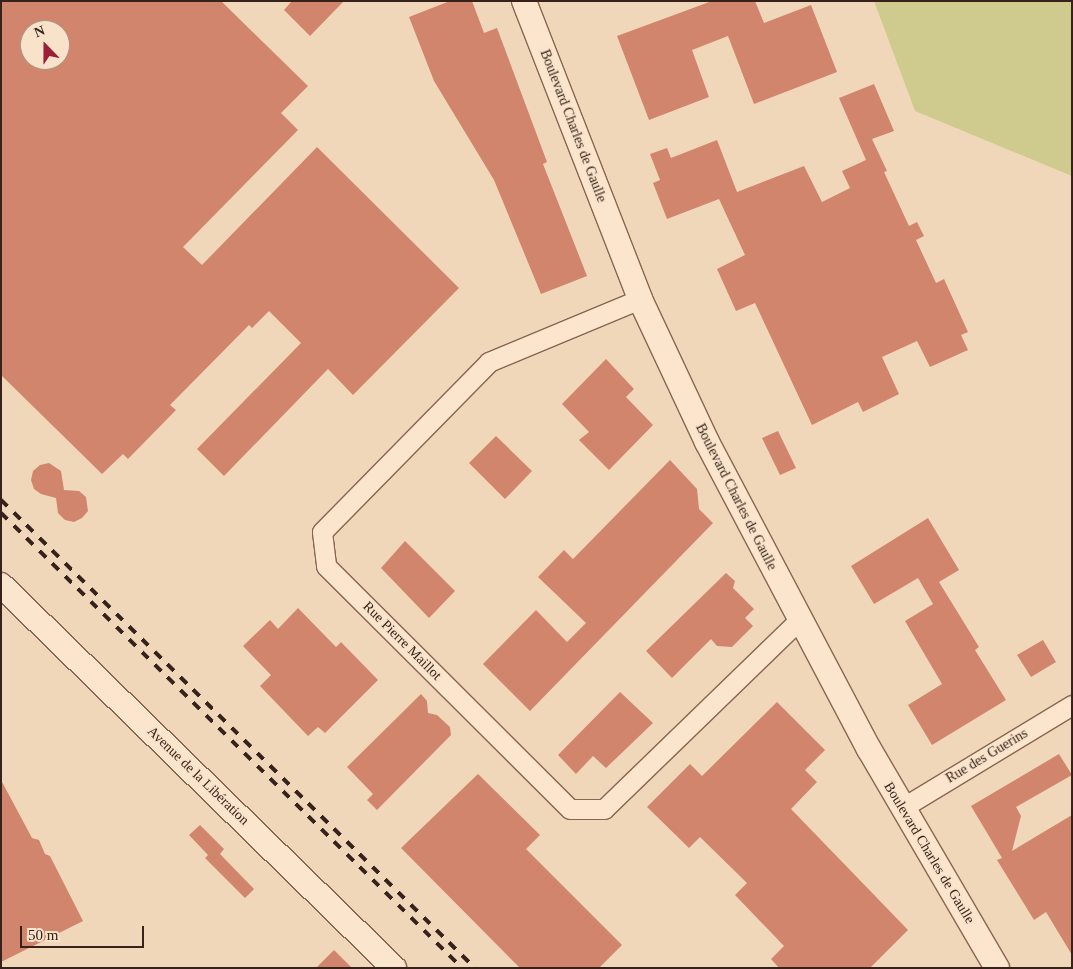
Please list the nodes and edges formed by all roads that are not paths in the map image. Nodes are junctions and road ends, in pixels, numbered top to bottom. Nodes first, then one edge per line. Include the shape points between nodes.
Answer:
1 (524, 1) edge
2 (640, 299) junction
3 (1, 585) edge
4 (798, 620) junction
5 (1072, 705) edge
6 (902, 808) junction
7 (394, 968) edge
8 (997, 968) edge

1 - 2 street, Boulevard Charles de Gaulle
2 - 4 street, Boulevard Charles de Gaulle via 711,450
2 - 4 street, Rue Pierre Maillot via 489,362 322,532 326,566 570,809 604,810
3 - 7 street, Avenue de la Libération
4 - 6 street, Boulevard Charles de Gaulle
5 - 6 street, Rue des Guerins
6 - 8 street, Boulevard Charles de Gaulle

